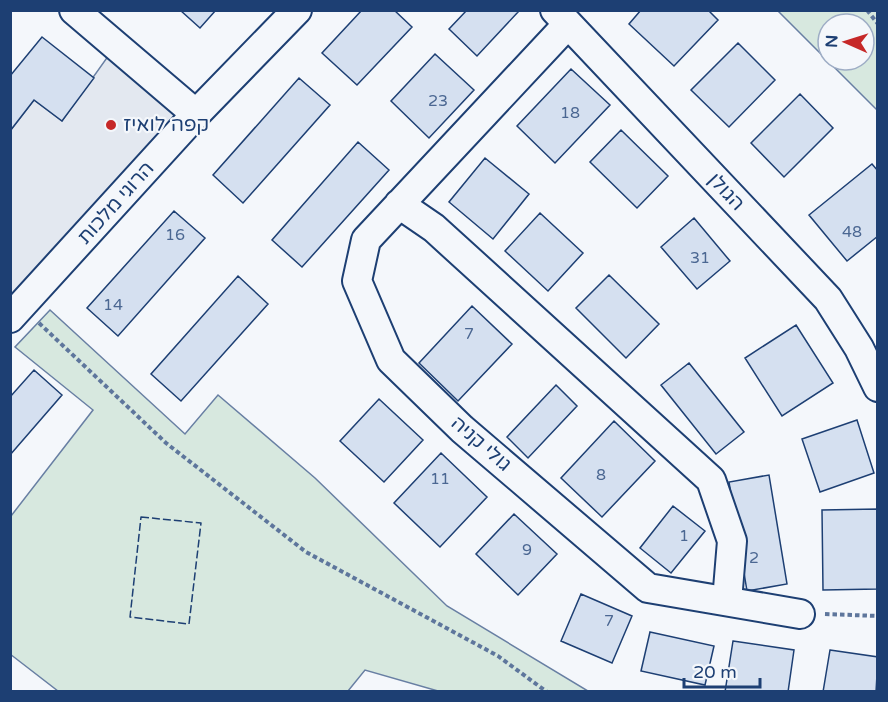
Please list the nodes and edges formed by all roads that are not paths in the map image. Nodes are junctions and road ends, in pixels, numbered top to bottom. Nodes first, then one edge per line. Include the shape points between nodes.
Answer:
1 (74, 10) edge
2 (297, 10) edge
3 (562, 17) edge
4 (196, 114) junction
5 (399, 204) junction
6 (16, 312) edge
7 (878, 387) edge
8 (727, 601) junction
9 (800, 614) road end

1 - 4 street
2 - 4 street, הרוגי מלכות
3 - 5 street, גולי קניה
3 - 7 street, הגולן via 828,299
4 - 6 street, הרוגי מלכות
5 - 8 street via 434,228 711,480 732,541
5 - 8 street, גולי קניה via 366,240 357,281 391,360 462,429 648,588
8 - 9 street, גולי קניה

